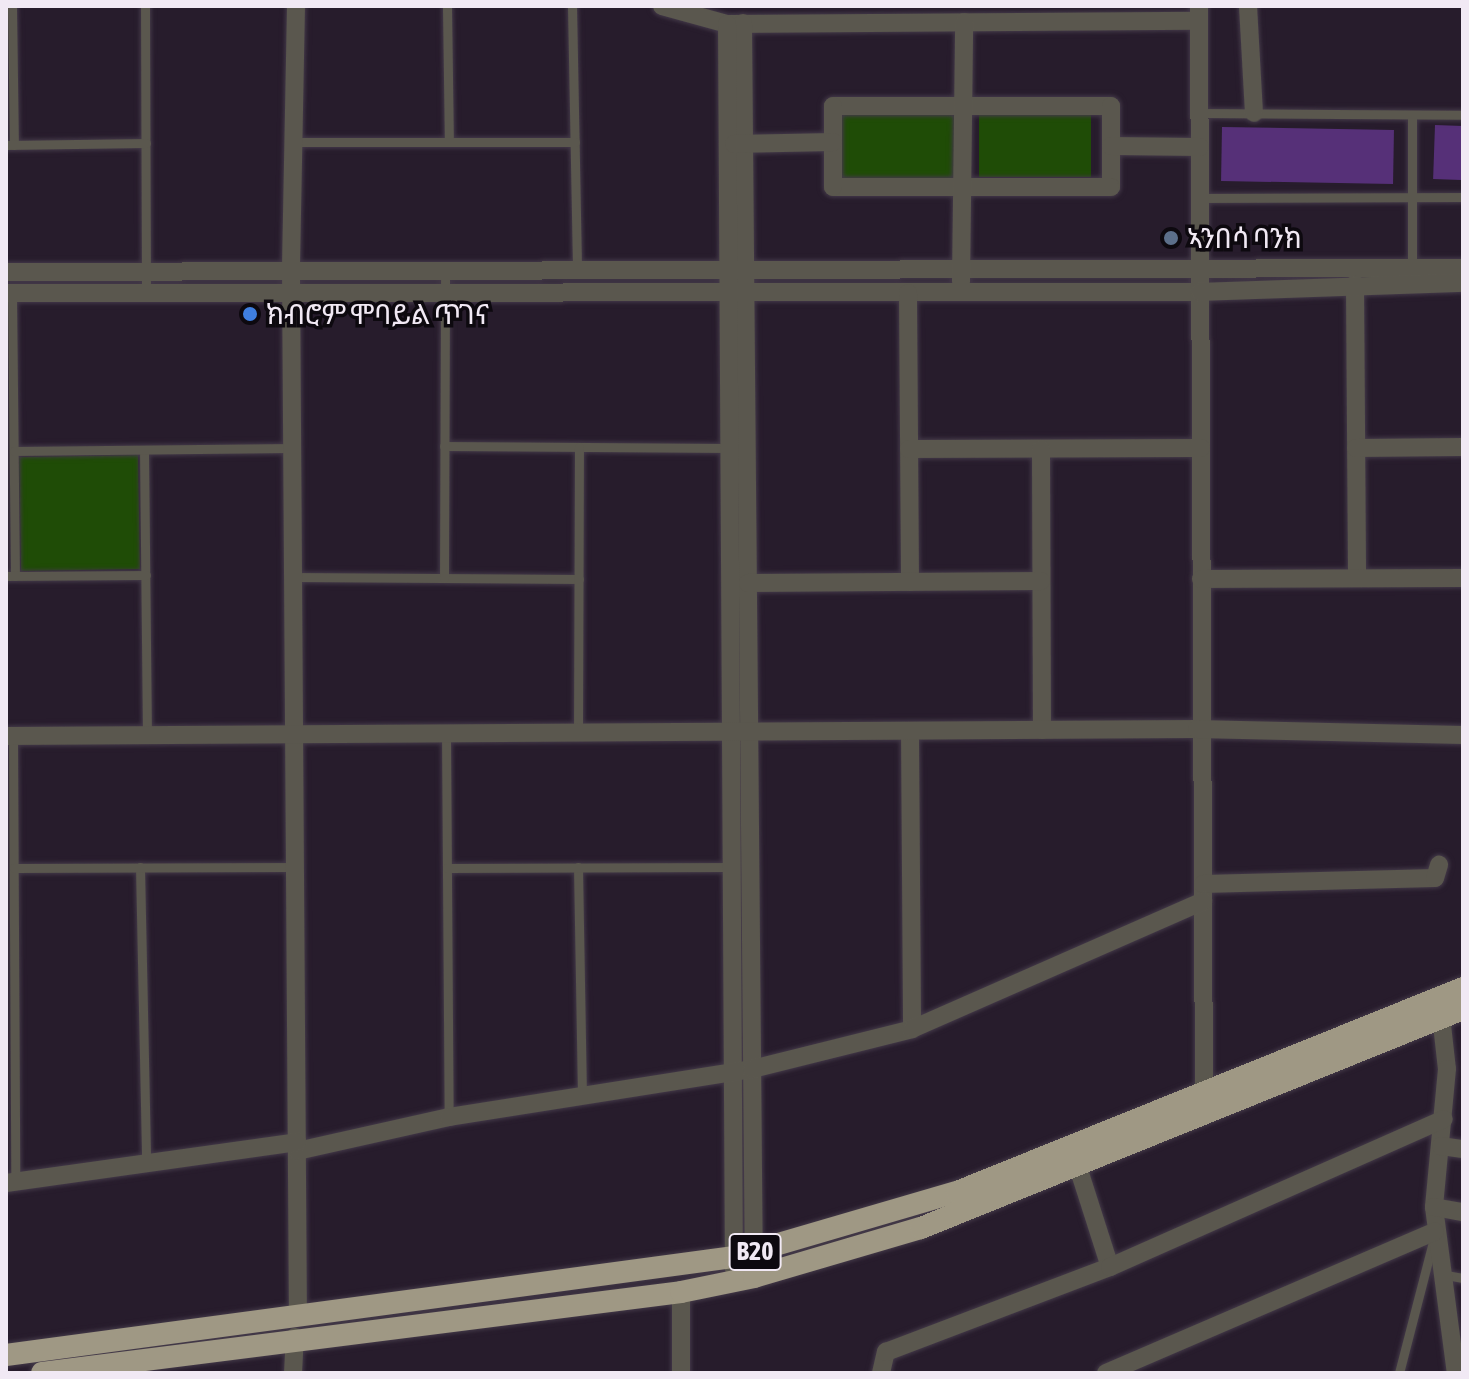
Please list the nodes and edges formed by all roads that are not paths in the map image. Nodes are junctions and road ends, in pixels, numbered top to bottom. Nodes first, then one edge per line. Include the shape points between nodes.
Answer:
1 (12, 6) edge
2 (145, 6) edge
3 (296, 6) edge
4 (447, 6) edge
5 (572, 6) edge
6 (662, 6) edge
7 (1248, 6) edge
8 (1199, 14) edge
9 (964, 22) junction
10 (735, 23) junction
11 (963, 106) junction
12 (1200, 113) junction
13 (1254, 113) junction
14 (1412, 115) junction
15 (1463, 115) edge
16 (294, 142) junction
17 (449, 142) junction
18 (575, 142) junction
19 (833, 142) junction
20 (146, 143) junction
21 (736, 144) junction
22 (10, 145) edge
23 (1111, 146) junction
24 (1200, 147) junction
25 (962, 187) junction
26 (1463, 197) edge
27 (1200, 198) junction
28 (1412, 198) junction
29 (1200, 268) junction
30 (1463, 268) edge
31 (962, 269) junction
32 (445, 270) junction
33 (737, 270) junction
34 (291, 271) junction
35 (577, 271) junction
36 (9, 272) edge
37 (146, 272) junction
38 (1412, 276) junction
39 (1463, 283) edge
40 (1355, 284) junction
41 (1200, 292) junction
42 (9, 293) edge
43 (146, 293) junction
44 (291, 293) junction
45 (445, 293) junction
46 (737, 293) junction
47 (908, 293) junction
48 (961, 293) junction
49 (444, 446) junction
50 (579, 447) junction
51 (1463, 447) edge
52 (292, 448) junction
53 (729, 448) junction
54 (1201, 448) junction
55 (1356, 448) junction
56 (909, 449) junction
57 (1041, 449) junction
58 (144, 450) junction
59 (14, 451) junction
60 (146, 575) junction
61 (10, 576) edge
62 (293, 577) junction
63 (444, 578) junction
64 (1357, 578) junction
65 (1463, 578) edge
66 (579, 579) junction
67 (1201, 579) junction
68 (1041, 581) junction
69 (910, 582) junction
70 (748, 583) junction
71 (1197, 729) junction
72 (1042, 730) junction
73 (910, 731) junction
74 (578, 732) junction
75 (740, 732) junction
76 (446, 733) junction
77 (147, 734) junction
78 (294, 734) junction
79 (1463, 735) edge
80 (10, 736) edge
81 (1439, 865) dead end
82 (140, 867) junction
83 (295, 867) junction
84 (578, 867) junction
85 (741, 867) junction
86 (14, 868) junction
87 (447, 868) junction
88 (1203, 892) junction
89 (1463, 988) edge
90 (1448, 1007) edge
91 (912, 1029) junction
92 (733, 1069) junction
93 (752, 1069) junction
94 (1455, 1071) edge
95 (582, 1095) junction
96 (1204, 1107) junction
97 (449, 1117) junction
98 (1444, 1119) junction
99 (1441, 1146) junction
100 (297, 1147) junction
101 (1463, 1149) edge
102 (146, 1163) junction
103 (1078, 1167) junction
104 (11, 1183) edge
105 (1434, 1207) junction
106 (1463, 1212) edge
107 (1435, 1231) junction
108 (744, 1255) junction
109 (1110, 1267) junction
110 (1455, 1276) edge
111 (744, 1279) junction
112 (681, 1292) junction
113 (298, 1313) junction
114 (295, 1337) junction
115 (49, 1349) junction
116 (1458, 1352) edge
117 (6, 1355) edge
118 (47, 1372) edge
119 (293, 1373) edge
120 (681, 1373) edge
121 (881, 1373) edge
122 (1106, 1373) edge
123 (1399, 1373) edge
124 (1456, 1373) edge

1 - 22 lane
2 - 20 lane
3 - 16 street
4 - 17 lane
5 - 18 lane
6 - 10 street
7 - 13 street
8 - 9 street
8 - 12 street
9 - 10 street
9 - 11 street
10 - 21 street
11 - 19 street via 833,106
11 - 23 street via 1111,106
11 - 25 street
12 - 13 lane
12 - 24 street
13 - 14 lane
14 - 15 lane
14 - 28 lane
16 - 17 lane
16 - 34 street
17 - 18 lane
18 - 35 lane
19 - 21 street
19 - 25 street via 833,187
20 - 22 lane
20 - 37 lane
21 - 33 street
23 - 24 street
23 - 25 street via 1111,187
24 - 27 street
25 - 31 street
26 - 28 lane
27 - 28 lane
27 - 29 street
28 - 38 lane
29 - 31 street
29 - 38 street
29 - 41 street
30 - 38 street
31 - 33 street
31 - 48 street
32 - 34 street
32 - 35 street
32 - 45 lane
33 - 35 street
33 - 46 street
34 - 37 street
34 - 44 street
36 - 37 street
36 - 42 lane
37 - 43 lane
38 - 39 street
38 - 40 street
40 - 41 street
40 - 55 street
41 - 48 street
41 - 54 street
42 - 43 street
42 - 59 lane
43 - 44 street
44 - 45 street
44 - 52 street
45 - 46 street
45 - 49 lane
46 - 47 street
46 - 53 street
46 - 70 street
47 - 48 street
47 - 56 street
49 - 50 lane
49 - 63 lane
50 - 53 lane
50 - 66 lane
51 - 55 street
52 - 58 lane
52 - 62 street
53 - 75 street
54 - 57 street
54 - 67 street
55 - 64 street
56 - 57 street
56 - 69 street
57 - 68 street
58 - 59 lane
58 - 60 lane
59 - 61 lane
60 - 61 lane
60 - 77 lane
62 - 63 lane
62 - 78 street
63 - 66 lane
64 - 65 street
64 - 67 street
66 - 74 lane
67 - 71 street
68 - 69 street
68 - 72 street
69 - 70 street
70 - 75 street
71 - 72 street
71 - 79 street
71 - 88 street
72 - 73 street
73 - 75 street
73 - 91 street
74 - 75 street
74 - 76 street
75 - 85 street
76 - 78 street
76 - 87 lane
77 - 78 street
77 - 80 street
78 - 83 street
80 - 86 lane
81 - 88 street via 1435,878
82 - 83 lane
82 - 86 lane
82 - 102 lane
83 - 100 street
84 - 85 lane
84 - 87 lane
84 - 95 lane
85 - 92 street
85 - 93 street
86 - 104 lane
87 - 97 lane
88 - 91 street
88 - 96 street
89 - 90 highway, B20
90 - 94 street
90 - 96 highway, B20
91 - 93 street
92 - 93 street
92 - 95 street
92 - 108 street
93 - 108 street
94 - 98 street
95 - 97 street
96 - 103 highway, B20
96 - 108 highway, B20 via 957,1192
97 - 100 street
98 - 99 street
98 - 109 street
99 - 101 street
99 - 105 street
100 - 102 street
100 - 113 street
102 - 104 street
103 - 109 street
103 - 111 highway, B20 via 921,1228
105 - 106 street
105 - 107 street
107 - 110 street
107 - 122 street
107 - 123 lane
108 - 111 street
108 - 113 highway, B20
109 - 121 street via 886,1352
110 - 116 street
111 - 112 highway, B20
112 - 114 highway, B20
112 - 120 street
113 - 115 highway, B20
114 - 118 highway, B20
114 - 119 street
115 - 117 highway, B20
115 - 118 highway
116 - 124 street

